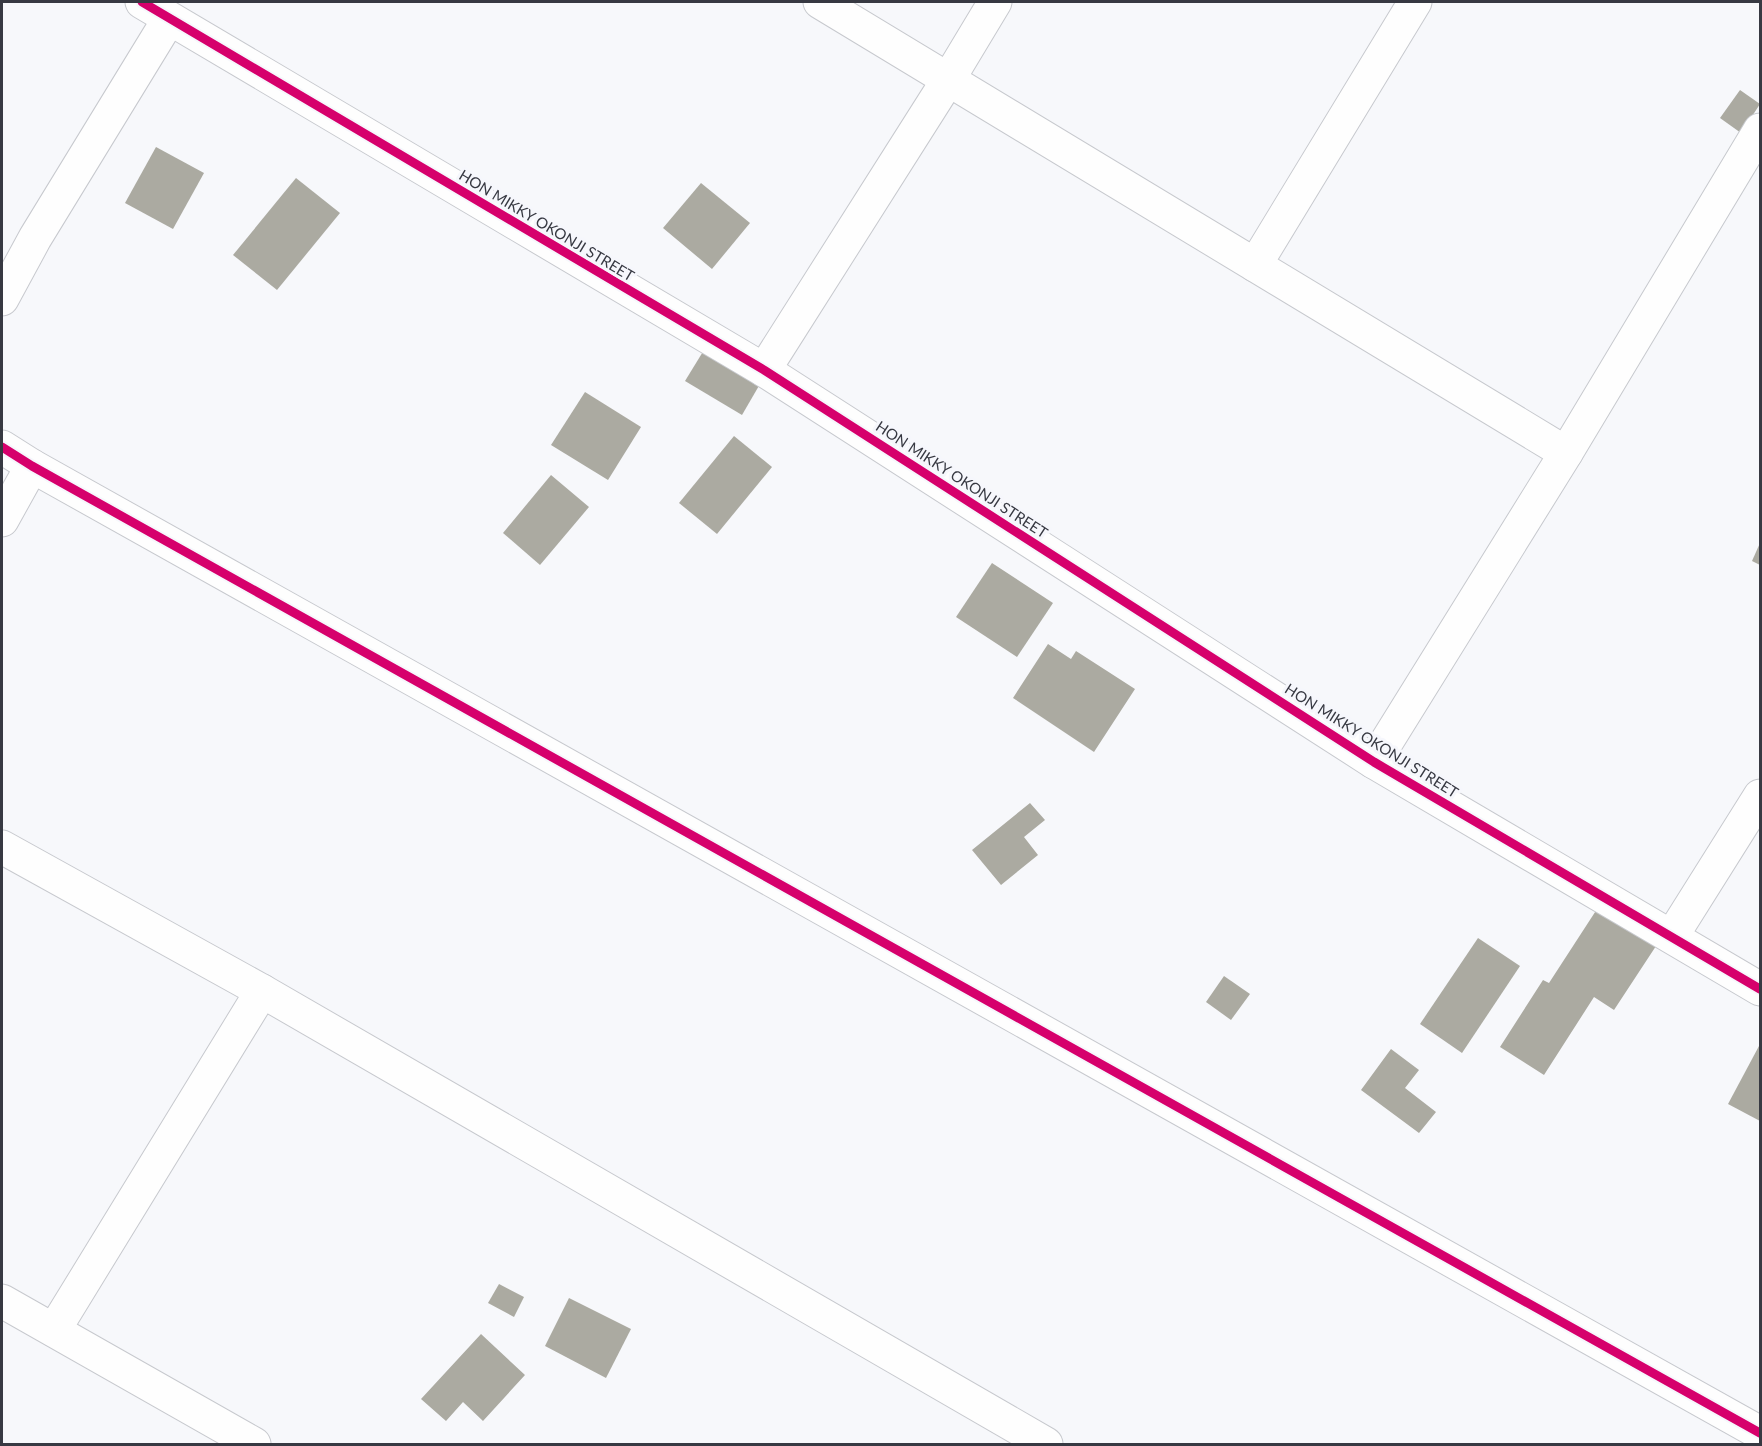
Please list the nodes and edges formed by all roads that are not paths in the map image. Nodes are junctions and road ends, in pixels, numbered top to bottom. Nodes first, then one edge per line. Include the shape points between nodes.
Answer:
1 (142, 2) edge
2 (820, 2) edge
3 (995, 2) edge
4 (1415, 2) edge
5 (169, 19) junction
6 (948, 80) junction
7 (1761, 130) edge
8 (1255, 265) junction
9 (2, 299) edge
10 (764, 370) junction
11 (2, 447) edge
12 (1566, 453) junction
13 (32, 466) junction
14 (2, 520) edge
15 (1374, 762) junction
16 (1761, 796) edge
17 (2, 847) edge
18 (1672, 936) junction
19 (1761, 989) edge
20 (262, 991) junction
21 (2, 1301) edge
22 (54, 1330) junction
23 (1761, 1433) edge
24 (251, 1444) edge
25 (1046, 1444) edge

1 - 5 street, HON MIKKY OKONJI STREET
2 - 6 street
3 - 6 street
4 - 8 street
5 - 9 street
5 - 10 street, HON MIKKY OKONJI STREET
6 - 8 street
6 - 10 street
7 - 12 street
8 - 12 street
10 - 15 street, HON MIKKY OKONJI STREET
11 - 13 street
12 - 15 street
13 - 14 street
13 - 23 street
15 - 18 street, HON MIKKY OKONJI STREET
16 - 18 street
17 - 20 street
18 - 19 street, HON MIKKY OKONJI STREET
20 - 22 street
20 - 25 street
21 - 22 street
22 - 24 street

